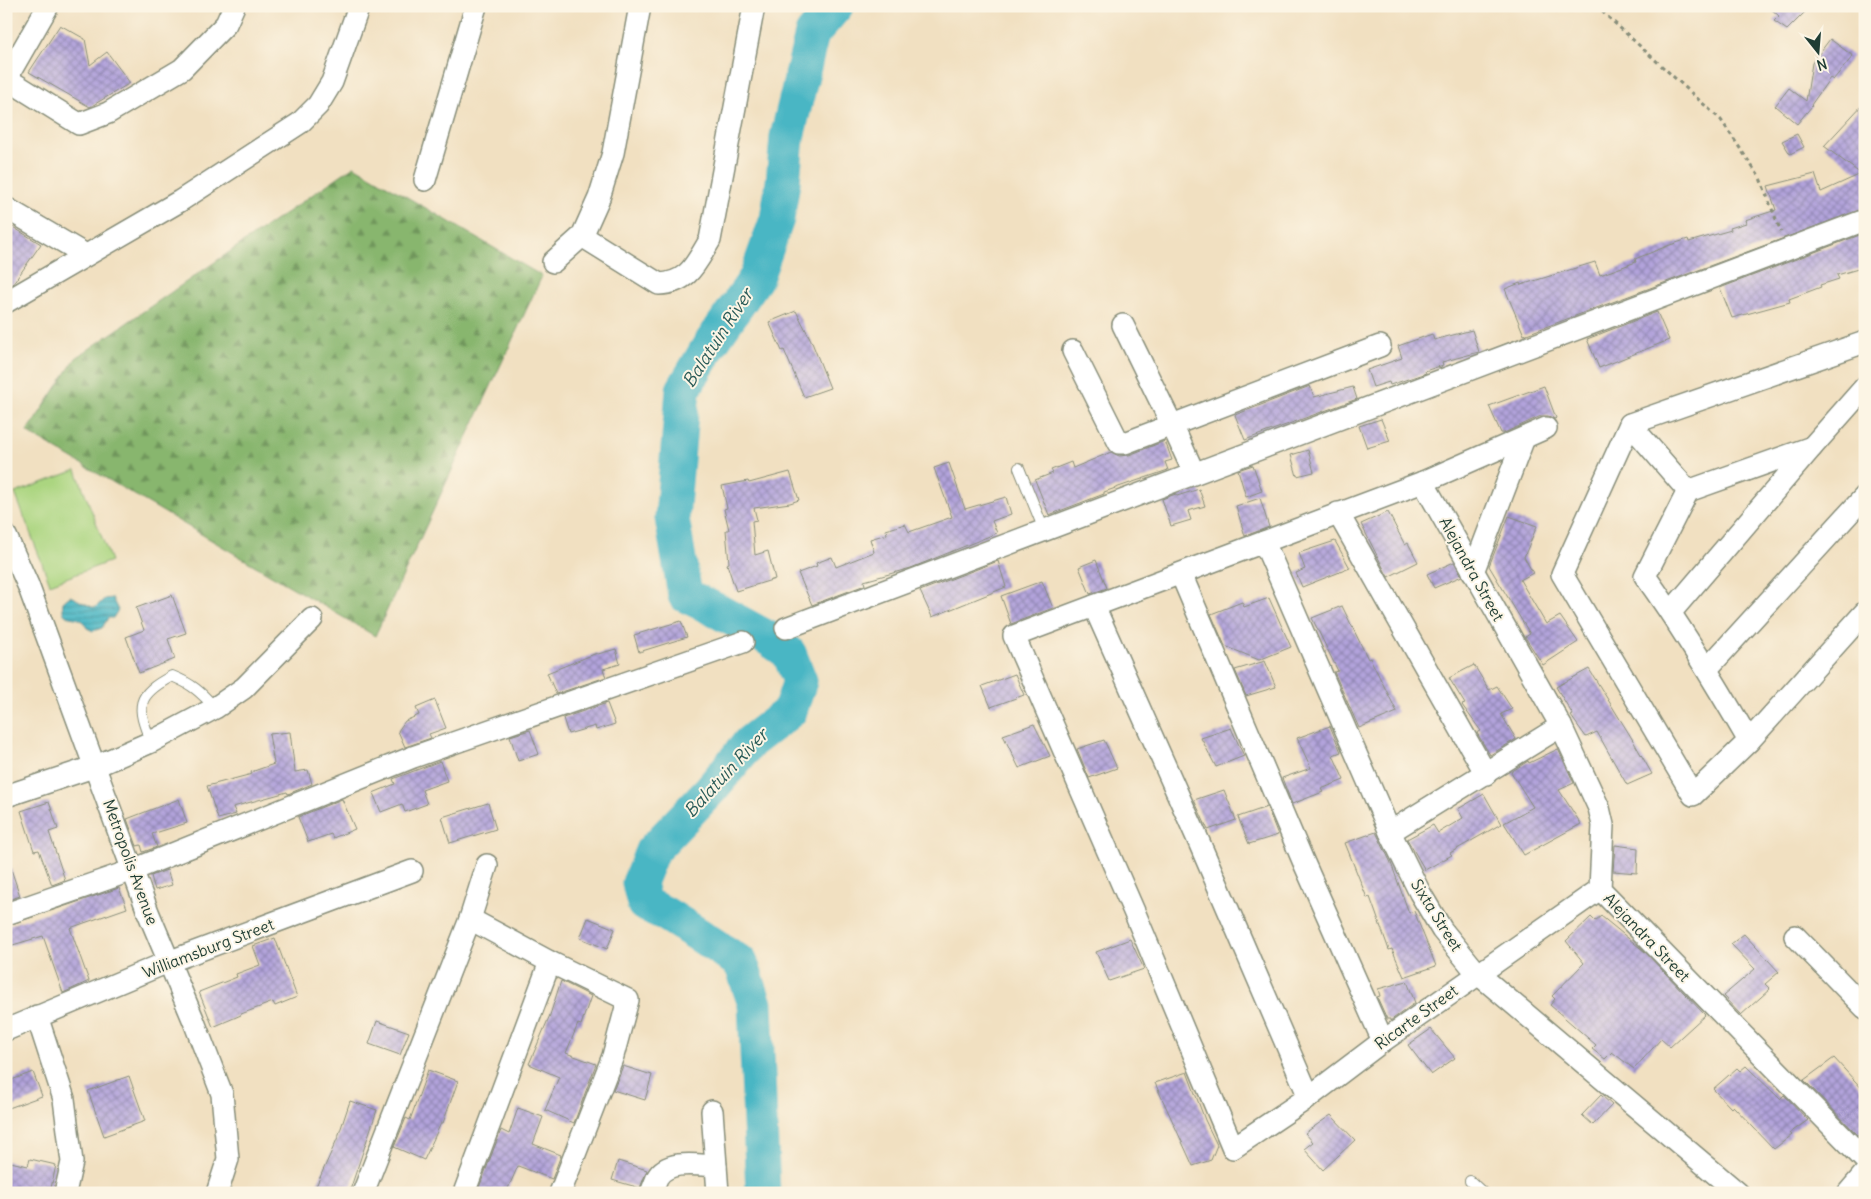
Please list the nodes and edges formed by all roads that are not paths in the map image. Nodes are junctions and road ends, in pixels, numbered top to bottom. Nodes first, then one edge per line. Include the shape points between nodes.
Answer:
1 (48, 6) edge
2 (234, 6) edge
3 (359, 6) edge
4 (476, 6) edge
5 (640, 6) edge
6 (754, 6) edge
7 (6, 79) edge
8 (425, 180) dead end
9 (6, 208) edge
10 (1865, 220) edge
11 (582, 236) junction
12 (86, 255) junction
13 (553, 262) dead end
14 (6, 302) edge
15 (1123, 325) dead end
16 (1865, 342) edge
17 (1380, 346) dead end
18 (1073, 351) dead end
19 (1865, 388) edge
20 (1630, 424) junction
21 (1172, 425) junction
22 (1546, 428) dead end
23 (1524, 438) junction
24 (1812, 447) junction
25 (1020, 468) dead end
26 (1194, 473) junction
27 (1423, 482) junction
28 (1688, 490) junction
29 (1865, 496) edge
30 (1338, 513) junction
31 (1044, 530) junction
32 (6, 536) edge
33 (1264, 542) junction
34 (1473, 572) junction
35 (1181, 574) junction
36 (1094, 606) junction
37 (1671, 612) junction
38 (1865, 612) edge
39 (312, 619) dead end
40 (786, 628) dead end
41 (743, 642) dead end
42 (1707, 669) junction
43 (215, 708) junction
44 (1561, 726) junction
45 (1749, 741) junction
46 (151, 742) junction
47 (96, 766) junction
48 (1486, 774) junction
49 (6, 796) edge
50 (1390, 832) junction
51 (487, 865) dead end
52 (132, 870) junction
53 (412, 871) dead end
54 (1600, 889) junction
55 (6, 914) edge
56 (470, 918) junction
57 (1794, 936) dead end
58 (168, 962) junction
59 (550, 962) junction
60 (1477, 973) junction
61 (1865, 1008) edge
62 (37, 1016) junction
63 (6, 1030) edge
64 (1383, 1041) junction
65 (1309, 1098) junction
66 (712, 1111) dead end
67 (1865, 1160) edge
68 (716, 1166) junction
69 (1865, 1173) edge
70 (1470, 1182) dead end
71 (65, 1193) edge
72 (217, 1193) edge
73 (363, 1193) edge
74 (464, 1193) edge
75 (560, 1193) edge
76 (651, 1193) edge
77 (718, 1193) edge
78 (1483, 1193) edge
79 (1738, 1193) edge
80 (1848, 1193) edge

1 - 7 street
2 - 7 street via 226,24 182,69 108,113 79,124
3 - 12 street via 332,82 318,105 300,124 180,201
4 - 8 street
5 - 11 street via 613,153 599,198
6 - 11 street via 710,240 695,265 683,278 659,284
9 - 12 street
10 - 26 street
11 - 13 street
12 - 14 street
15 - 21 street
16 - 20 street
17 - 21 street
18 - 21 street via 1119,443
19 - 24 street
20 - 28 street
20 - 45 street via 1562,574 1693,795
21 - 26 street
22 - 23 street
23 - 27 street
23 - 34 street
24 - 28 street
24 - 37 street
25 - 31 lane
26 - 31 street
27 - 30 street
27 - 34 street, Alejandra Street
28 - 37 street via 1644,576
29 - 42 street
30 - 33 street
30 - 48 street
31 - 40 street
32 - 47 street, Metropolis Avenue via 28,585
33 - 35 street
33 - 50 street, Sixta Street
34 - 44 street, Alejandra Street
35 - 36 street
35 - 64 street
36 - 65 street
36 - 65 street, Ricarte Street via 1014,636 1233,1148
37 - 42 street
38 - 45 street
39 - 43 street via 244,688
41 - 52 street via 413,757
42 - 45 street
43 - 46 street
43 - 46 lane via 188,682 172,676 152,686 141,701 142,721
44 - 48 street
44 - 54 street, Alejandra Street via 1599,808 1603,825
46 - 47 street
47 - 49 street
47 - 52 street, Metropolis Avenue
48 - 50 street
50 - 60 street, Sixta Street via 1442,930
51 - 56 street
52 - 55 street
52 - 58 street, Metropolis Avenue
53 - 58 street, Williamsburg Street
54 - 60 street, Ricarte Street
54 - 67 street, Alejandra Street
56 - 59 street
56 - 73 street
57 - 61 street
58 - 62 street, Williamsburg Street
58 - 72 street, Metropolis Avenue via 222,1094 228,1159
59 - 74 street
59 - 75 street via 628,1000 613,1056
60 - 64 street, Ricarte Street
60 - 79 street, Sixta Street
62 - 63 street, Williamsburg Street
62 - 71 street via 64,1099 72,1162
64 - 65 street, Ricarte Street
66 - 68 street
68 - 76 street via 670,1167 658,1177
68 - 77 street
69 - 80 street
70 - 78 lane

